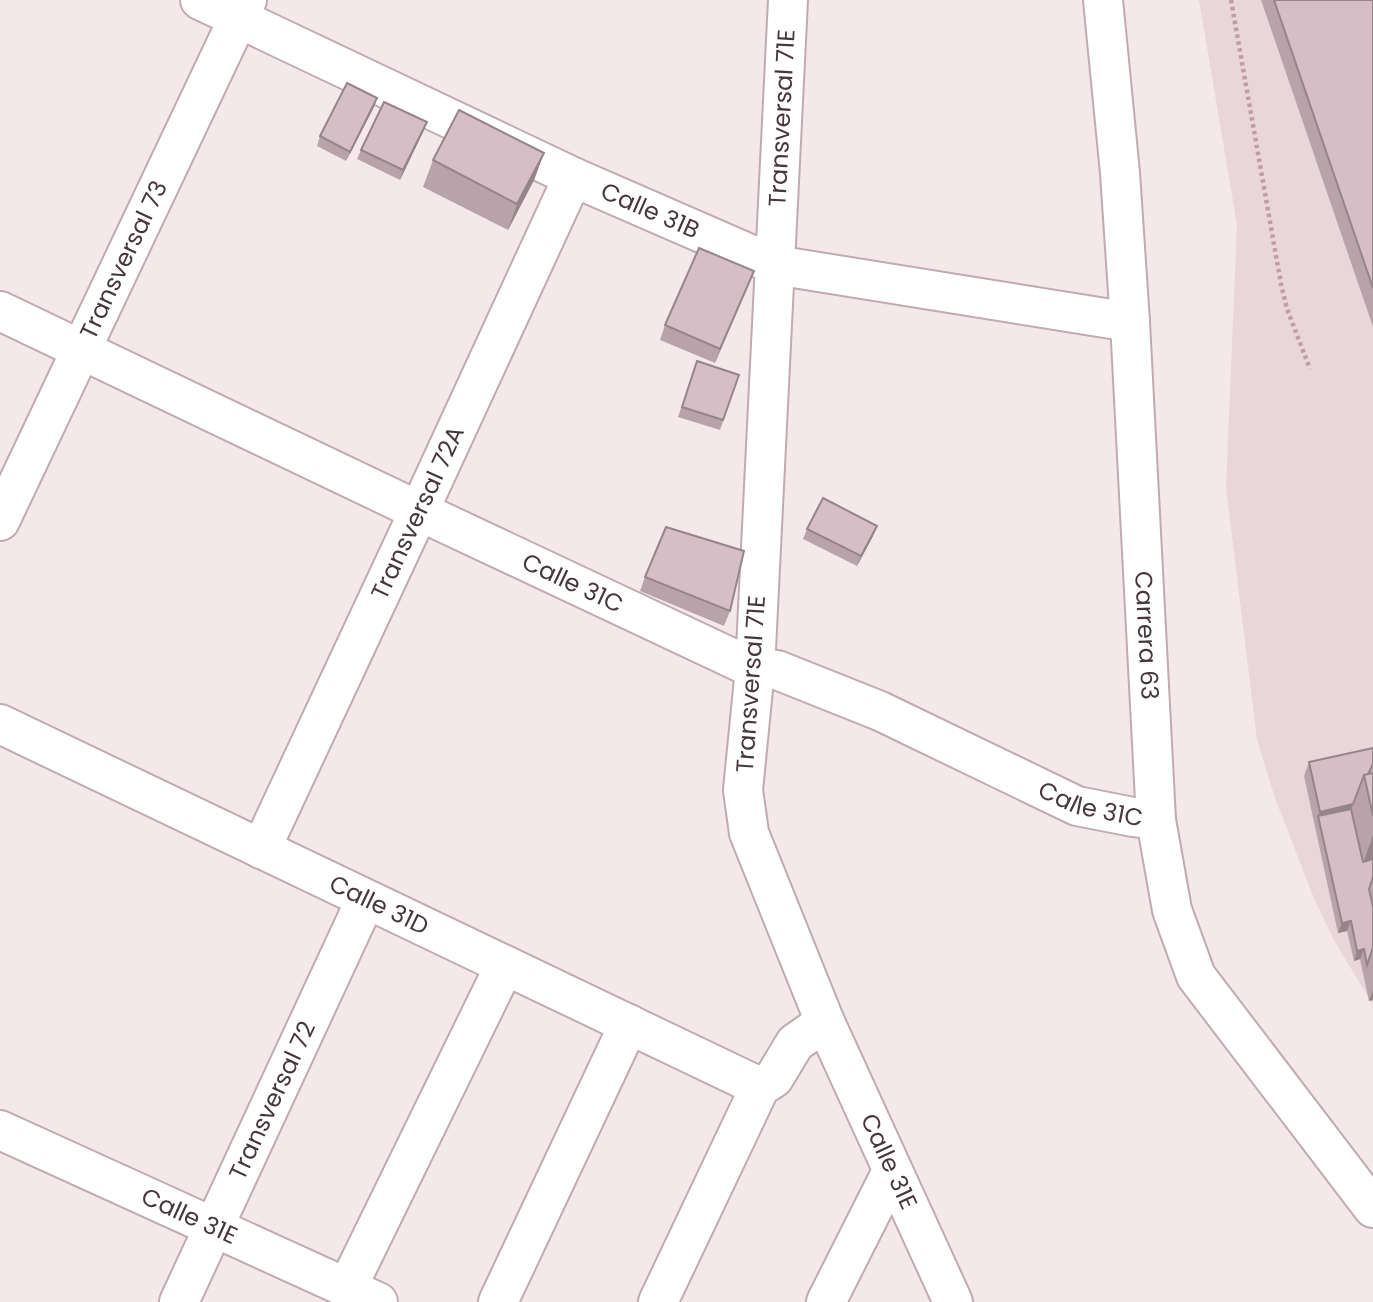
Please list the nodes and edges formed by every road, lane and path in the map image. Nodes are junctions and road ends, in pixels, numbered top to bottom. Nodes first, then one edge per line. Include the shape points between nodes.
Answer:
1 (200, 0) edge
2 (788, 0) edge
3 (1103, 0) edge
4 (1231, 0) edge
5 (243, 9) edge
6 (573, 177) junction
7 (775, 265) junction
8 (0, 311) edge
9 (1130, 322) junction
10 (80, 350) junction
11 (1310, 369) dead end
12 (419, 511) junction
13 (0, 521) edge
14 (755, 669) junction
15 (0, 724) edge
16 (1156, 820) junction
17 (261, 849) junction
18 (366, 899) junction
19 (505, 965) junction
20 (825, 1022) junction
21 (629, 1024) junction
22 (760, 1087) junction
23 (0, 1130) edge
24 (892, 1171) junction
25 (1373, 1208) edge
26 (213, 1227) junction
27 (363, 1295) edge
28 (178, 1302) edge
29 (498, 1302) edge
30 (658, 1302) edge
31 (826, 1302) edge
32 (953, 1302) edge

1 - 5 street, Calle 31B
2 - 7 street, Transversal 71E
3 - 9 street, Carrera 63
4 - 11 path via 1281,284
5 - 6 street, Calle 31B
5 - 10 street, Transversal 73
6 - 7 street, Calle 31B
6 - 12 street, Transversal 72A
7 - 9 street, Calle 31B
7 - 14 street, Transversal 71E
8 - 10 street, Calle 31C
9 - 16 street, Carrera 63
10 - 12 street, Calle 31C
10 - 13 street, Transversal 73
12 - 14 street, Calle 31C
12 - 17 street, Transversal 72A
14 - 16 street, Calle 31C via 777,670 880,710 1077,806
14 - 20 street, Transversal 71E via 743,790 749,833
15 - 17 street, Calle 31D
16 - 25 street, Carrera 63 via 1172,910 1196,976
17 - 18 street, Calle 31D
18 - 19 street, Calle 31D
18 - 26 street, Transversal 72
19 - 21 street, Calle 31D
19 - 27 street
20 - 22 street via 795,1043 774,1078
20 - 24 street, Calle 31E
21 - 22 street, Calle 31D
21 - 29 street
22 - 30 street
23 - 26 street, Calle 31E
24 - 31 street
24 - 32 street, Calle 31E
26 - 27 street, Calle 31E
26 - 28 street, Transversal 72

